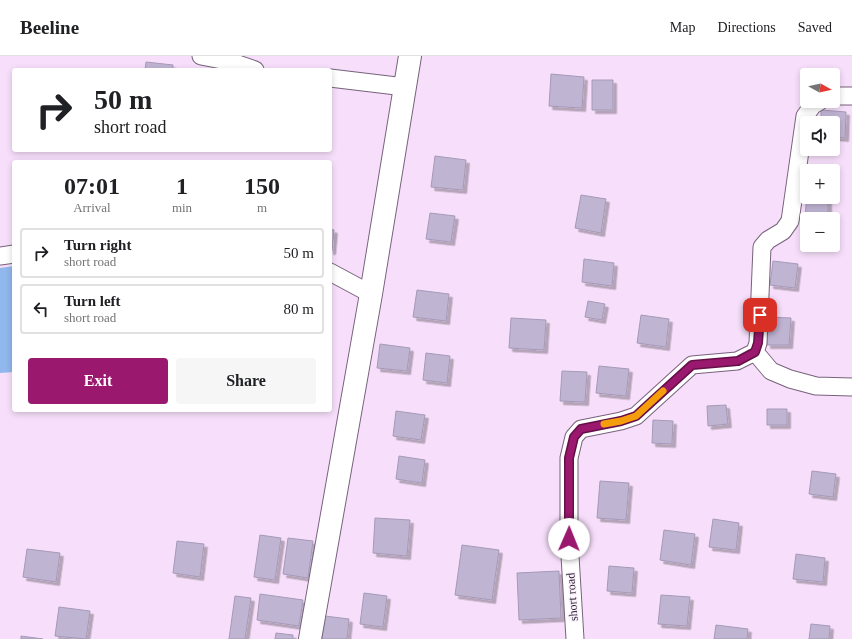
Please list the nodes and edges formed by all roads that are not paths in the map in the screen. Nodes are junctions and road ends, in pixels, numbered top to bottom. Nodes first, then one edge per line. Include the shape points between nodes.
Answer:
1 (201, 56) edge
2 (410, 56) edge
3 (249, 68) edge
4 (332, 78) edge
5 (405, 87) junction
6 (840, 96) edge
7 (852, 96) edge
8 (811, 108) edge
9 (12, 254) edge
10 (0, 256) edge
11 (332, 273) edge
12 (371, 294) junction
13 (755, 352) junction
14 (852, 387) edge
15 (310, 639) edge
16 (575, 639) edge

1 - 3 street
2 - 5 main road
4 - 5 street
5 - 12 main road
6 - 7 street
8 - 13 street via 805,116 790,221 783,231 762,246 758,343
9 - 10 street
11 - 12 street
12 - 15 main road
13 - 14 street via 771,370 790,379 816,386
13 - 16 street, short road via 738,361 692,365 636,416 581,429 574,437 569,458 569,539

